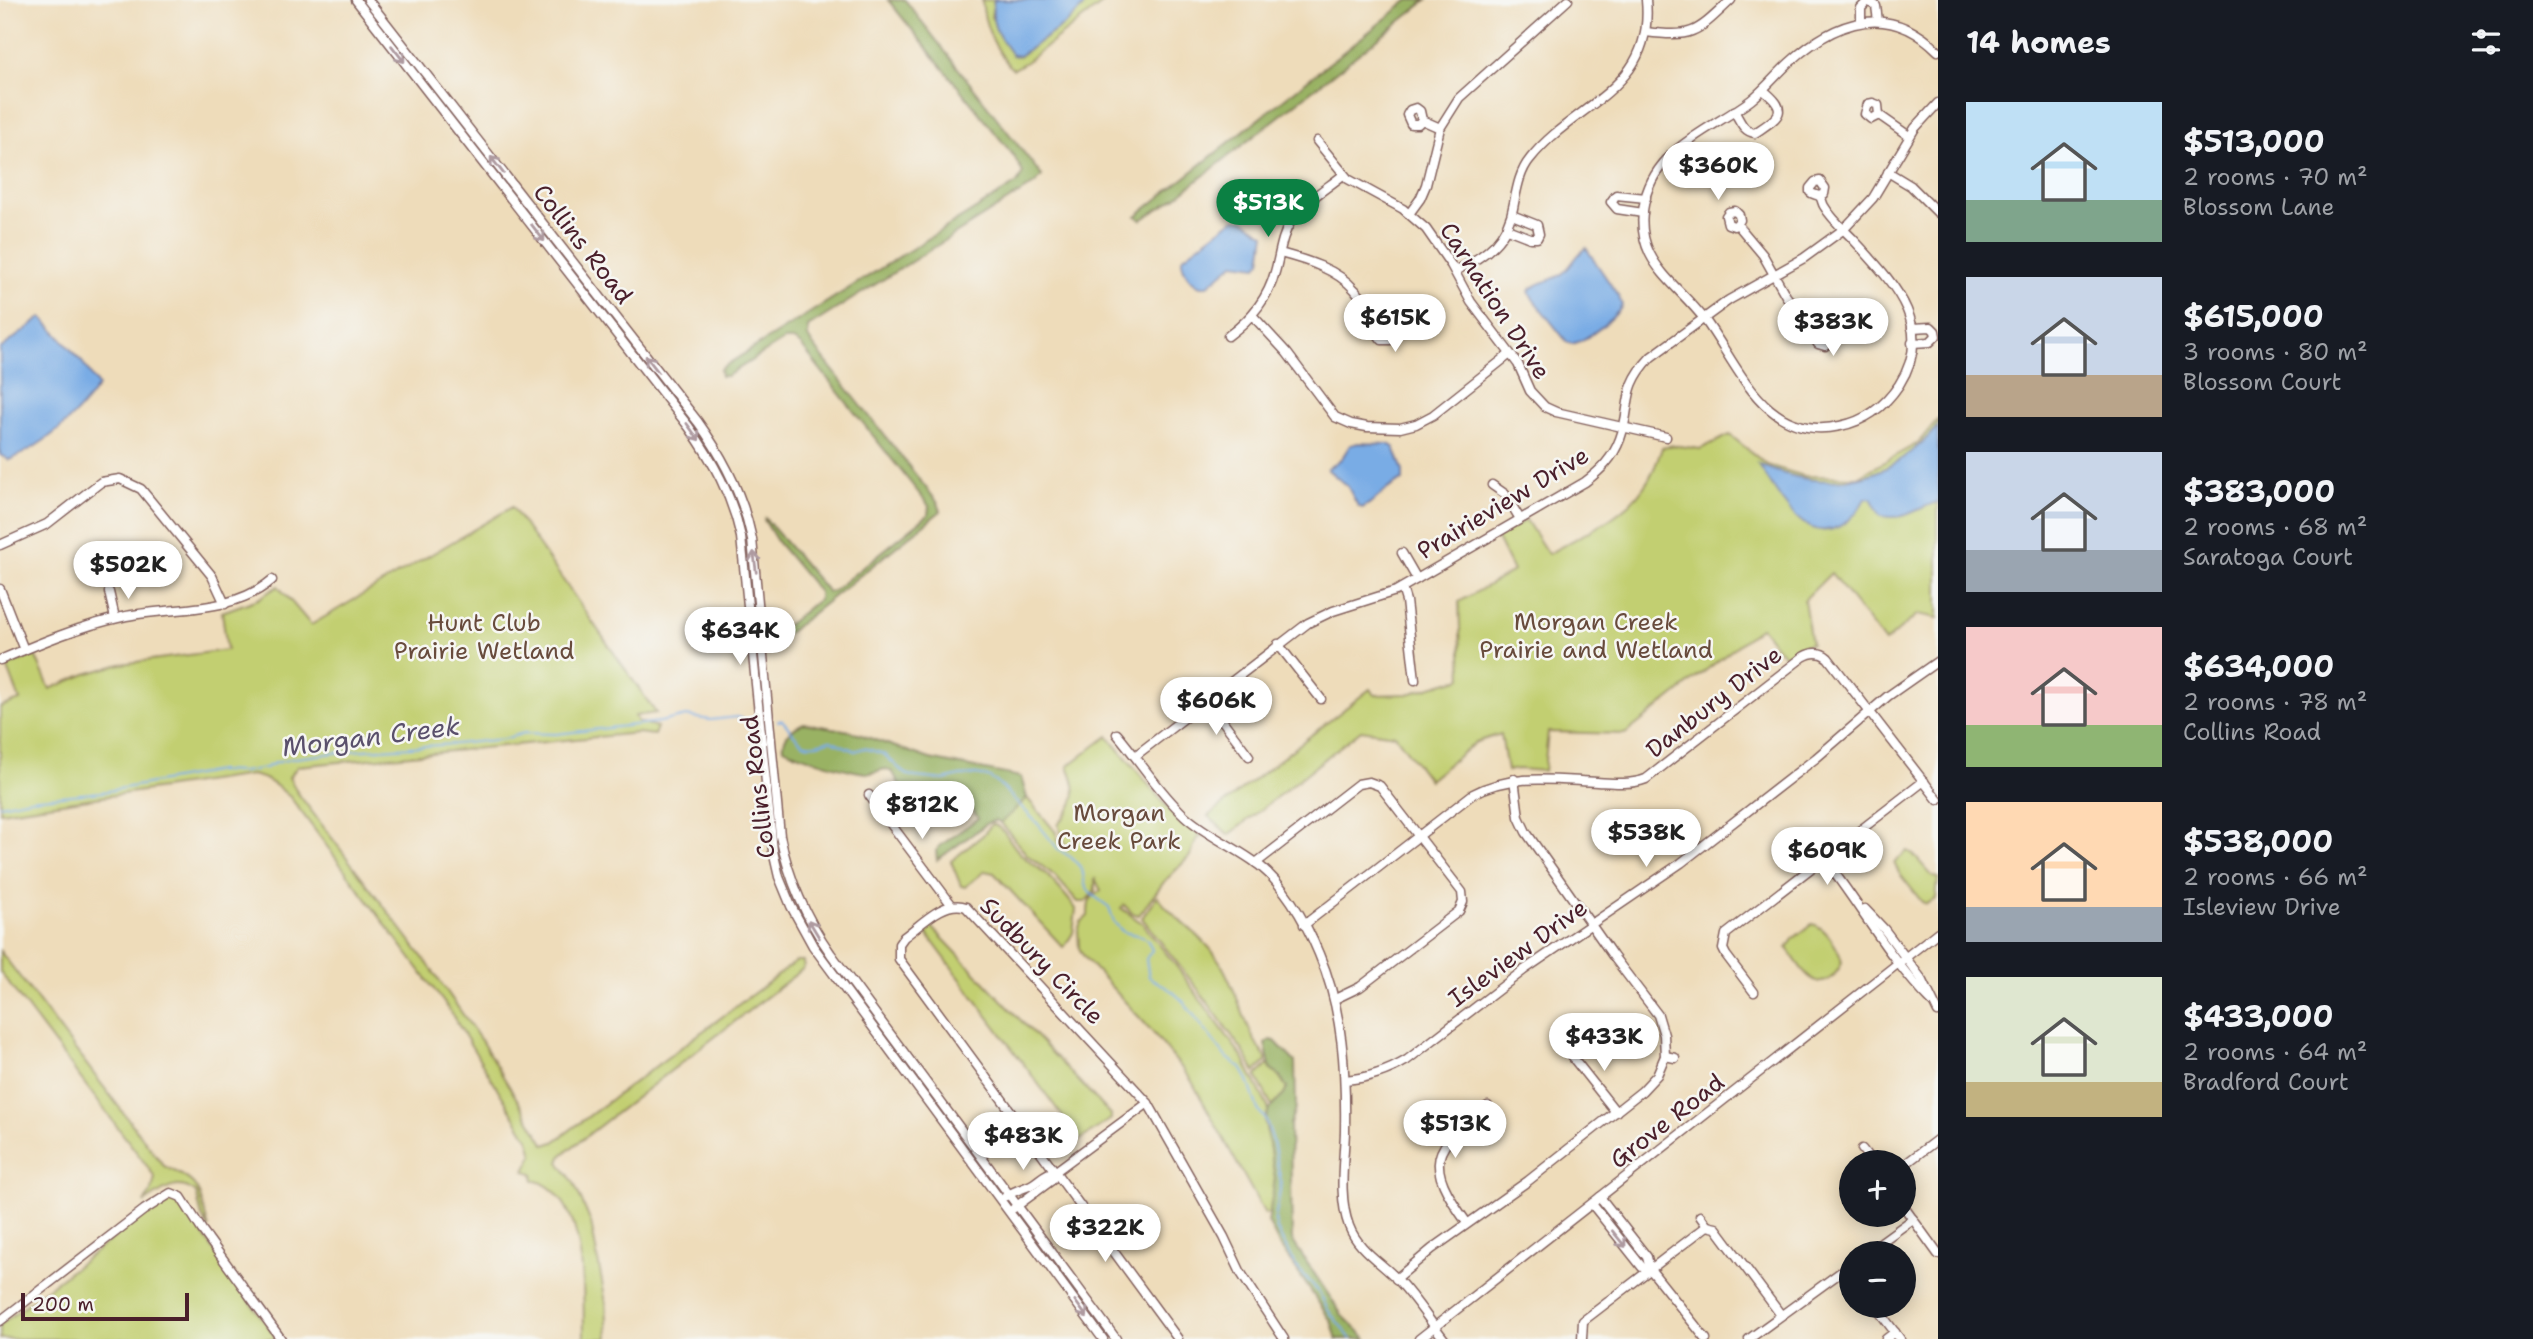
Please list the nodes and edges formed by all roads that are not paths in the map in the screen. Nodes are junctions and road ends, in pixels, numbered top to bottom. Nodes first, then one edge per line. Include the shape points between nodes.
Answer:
1 (356, 0) edge
2 (369, 0) edge
3 (1568, 0) edge
4 (1646, 0) edge
5 (1731, 0) edge
6 (1878, 21) junction
7 (1861, 22) junction
8 (1646, 32) junction
9 (1938, 51) edge
10 (1763, 90) junction
11 (1938, 103) edge
12 (1734, 111) junction
13 (1879, 115) dead end
14 (1423, 120) dead end
15 (1440, 128) junction
16 (1909, 136) junction
17 (1317, 141) dead end
18 (1888, 172) junction
19 (1343, 174) junction
20 (1819, 196) dead end
21 (1646, 198) junction
22 (1643, 213) junction
23 (1938, 213) edge
24 (1409, 214) junction
25 (1512, 215) junction
26 (1737, 224) dead end
27 (1507, 229) junction
28 (1844, 229) junction
29 (1279, 253) junction
30 (1455, 271) junction
31 (1774, 274) junction
32 (1252, 316) junction
33 (1703, 318) junction
34 (1382, 327) dead end
35 (1912, 328) junction
36 (1819, 330) dead end
37 (1228, 336) dead end
38 (1912, 343) junction
39 (1510, 354) junction
40 (1623, 427) junction
41 (1666, 437) dead end
42 (1492, 485) dead end
43 (1520, 519) junction
44 (0, 545) edge
45 (1402, 553) dead end
46 (1417, 579) junction
47 (272, 580) dead end
48 (1402, 587) junction
49 (0, 589) edge
50 (109, 592) dead end
51 (225, 604) junction
52 (115, 618) junction
53 (1278, 644) junction
54 (24, 649) junction
55 (0, 660) edge
56 (1938, 661) edge
57 (1415, 680) dead end
58 (1321, 699) dead end
59 (1207, 701) junction
60 (1869, 711) junction
61 (1118, 734) dead end
62 (1135, 756) junction
63 (1249, 756) dead end
64 (1514, 779) junction
65 (1924, 781) junction
66 (869, 795) dead end
67 (1938, 800) edge
68 (1419, 835) junction
69 (1824, 859) junction
70 (1256, 863) junction
71 (951, 904) junction
72 (1590, 923) junction
73 (1304, 925) junction
74 (1938, 932) edge
75 (1902, 960) junction
76 (1754, 992) dead end
77 (1335, 999) junction
78 (1936, 1006) edge
79 (1570, 1054) dead end
80 (1665, 1056) junction
81 (1675, 1058) dead end
82 (1345, 1080) junction
83 (1148, 1103) junction
84 (1488, 1106) dead end
85 (1616, 1112) junction
86 (1938, 1139) edge
87 (1916, 1156) edge
88 (1056, 1171) junction
89 (1009, 1194) junction
90 (1600, 1197) junction
91 (1001, 1200) junction
92 (1592, 1204) junction
93 (1018, 1205) junction
94 (1009, 1212) junction
95 (1699, 1216) dead end
96 (1466, 1223) junction
97 (1916, 1223) edge
98 (1707, 1226) junction
99 (1902, 1227) edge
100 (1883, 1241) edge
101 (1938, 1254) edge
102 (1650, 1269) junction
103 (1839, 1275) edge
104 (1396, 1279) junction
105 (1781, 1315) junction
106 (1884, 1318) edge
107 (0, 1321) edge
108 (1434, 1327) junction
109 (1897, 1336) edge
110 (281, 1339) edge
111 (1103, 1339) edge
112 (1116, 1339) edge
113 (1178, 1339) edge
114 (1284, 1339) edge
115 (1419, 1339) edge
116 (1444, 1339) edge
117 (1582, 1339) edge
118 (1706, 1339) edge
119 (1749, 1339) edge
120 (1886, 1339) edge

1 -> 91 street, Collins Road via 714,464 731,500 743,545 769,829 779,877 813,946
89 -> 2 street, Collins Road via 817,934 789,875 780,836 752,539 726,464
3 - 15 street via 1464,92
4 - 8 street
5 - 8 street via 1692,32 1676,36
6 - 7 street
6 - 7 street via 1876,6 1868,1 1861,8
6 - 9 street via 1913,32
7 - 10 street via 1822,36
8 - 25 street via 1637,57 1614,89 1528,161
10 - 12 street
10 - 12 street via 1780,110 1755,134 1744,128
11 - 16 street, Prairieview Drive
12 - 21 street via 1672,154 1658,170
13 - 16 street
14 - 15 street
15 - 24 street via 1426,185
16 - 18 street, Prairieview Drive
17 - 19 street, Carnation Drive
18 - 23 street via 1911,186
18 - 28 street, Prairieview Drive via 1873,198
19 - 24 street, Carnation Drive
19 - 29 street via 1295,215
20 - 28 street
21 - 22 street
21 - 22 street via 1616,195 1611,202 1617,209
22 - 33 street via 1650,255
24 - 30 street, Carnation Drive via 1430,233
25 - 27 street
25 - 27 street via 1537,225 1539,234 1530,239
26 - 31 street
27 - 30 street via 1495,247
28 - 31 street, Prairieview Drive
28 - 35 street via 1899,292
29 - 32 street via 1274,276
29 - 34 street via 1339,276 1355,289
30 - 39 street, Carnation Drive via 1471,302
31 - 33 street, Prairieview Drive
31 - 36 street via 1798,312
32 - 37 street
32 - 39 street via 1287,353 1335,417 1367,428 1416,424
33 - 38 street via 1760,402 1782,417 1819,428 1859,421 1891,398 1909,363
33 - 40 street, Prairieview Drive via 1637,373 1628,392
35 - 38 street
35 - 38 street via 1931,327 1936,336 1930,342
39 - 40 street, Carnation Drive via 1530,391 1545,407
40 - 41 street, Carnation Drive
40 - 43 street, Prairieview Drive via 1617,446 1599,471
42 - 43 street via 1505,494
43 - 46 street, Prairieview Drive
44 - 51 street via 47,524 101,482 120,479 141,489 212,576
45 - 46 street
46 - 48 street, Prairieview Drive
47 - 51 street
48 - 53 street, Prairieview Drive via 1322,616
48 - 57 street
49 - 54 street
50 - 52 street
51 - 52 street
52 - 54 street
53 - 58 street
53 - 59 street, Prairieview Drive
54 - 55 street
56 - 60 street, Isleview Drive
59 - 62 street, Prairieview Drive
59 - 63 street
60 - 64 street, Danbury Drive via 1828,658 1812,653 1646,779 1626,783
60 - 65 street, Danbury Drive
60 - 72 street, Isleview Drive via 1742,817
61 - 62 street
62 - 70 street via 1186,816
64 - 68 street, Danbury Drive via 1473,794
64 - 72 street via 1522,826
65 - 67 street, Danbury Drive
65 - 69 street
66 - 71 street
68 - 70 street via 1380,786 1369,782 1358,784
68 - 73 street, Danbury Drive
68 - 77 street via 1462,892 1459,911 1360,987
69 - 75 street via 1884,929
69 - 76 street via 1726,934 1726,955
70 - 73 street via 1280,887
71 - 83 street, Sudbury Circle via 973,914
71 - 88 street, Sudbury Circle via 904,937 899,959
72 - 80 street via 1658,1015
72 - 82 street, Isleview Drive via 1408,1059 1389,1071
73 - 77 street
74 - 75 street, Grove Road
75 - 78 street via 1923,981
75 - 90 street, Grove Road
77 - 82 street
79 - 85 street
80 - 81 street
80 - 85 street via 1651,1083
82 - 104 street via 1346,1216 1359,1244
83 - 88 street
83 - 114 street, Sudbury Circle via 1241,1273
84 - 96 street via 1442,1149 1441,1181
85 - 96 street
86 - 87 street
88 - 89 street
88 - 93 street via 1052,1180
88 - 113 street, Sudbury Circle
89 - 91 street
89 - 93 street, Collins Road
90 - 92 street, Grove Road
90 - 102 street via 1647,1257
91 - 94 street, Collins Road
92 -> 102 street via 1642,1267
92 - 108 street, Grove Road
93 - 94 street
93 - 112 street, Collins Road
94 -> 111 street, Collins Road
95 - 98 street
96 - 104 street
97 - 101 street
98 - 102 street
98 - 105 street via 1716,1228
99 - 100 street
102 - 117 street via 1583,1321
102 - 118 street
103 - 105 street
104 - 108 street
105 - 119 street
106 - 109 street
107 - 110 street via 170,1193 181,1197
108 - 115 street, Grove Road
108 - 116 street
109 - 120 street

